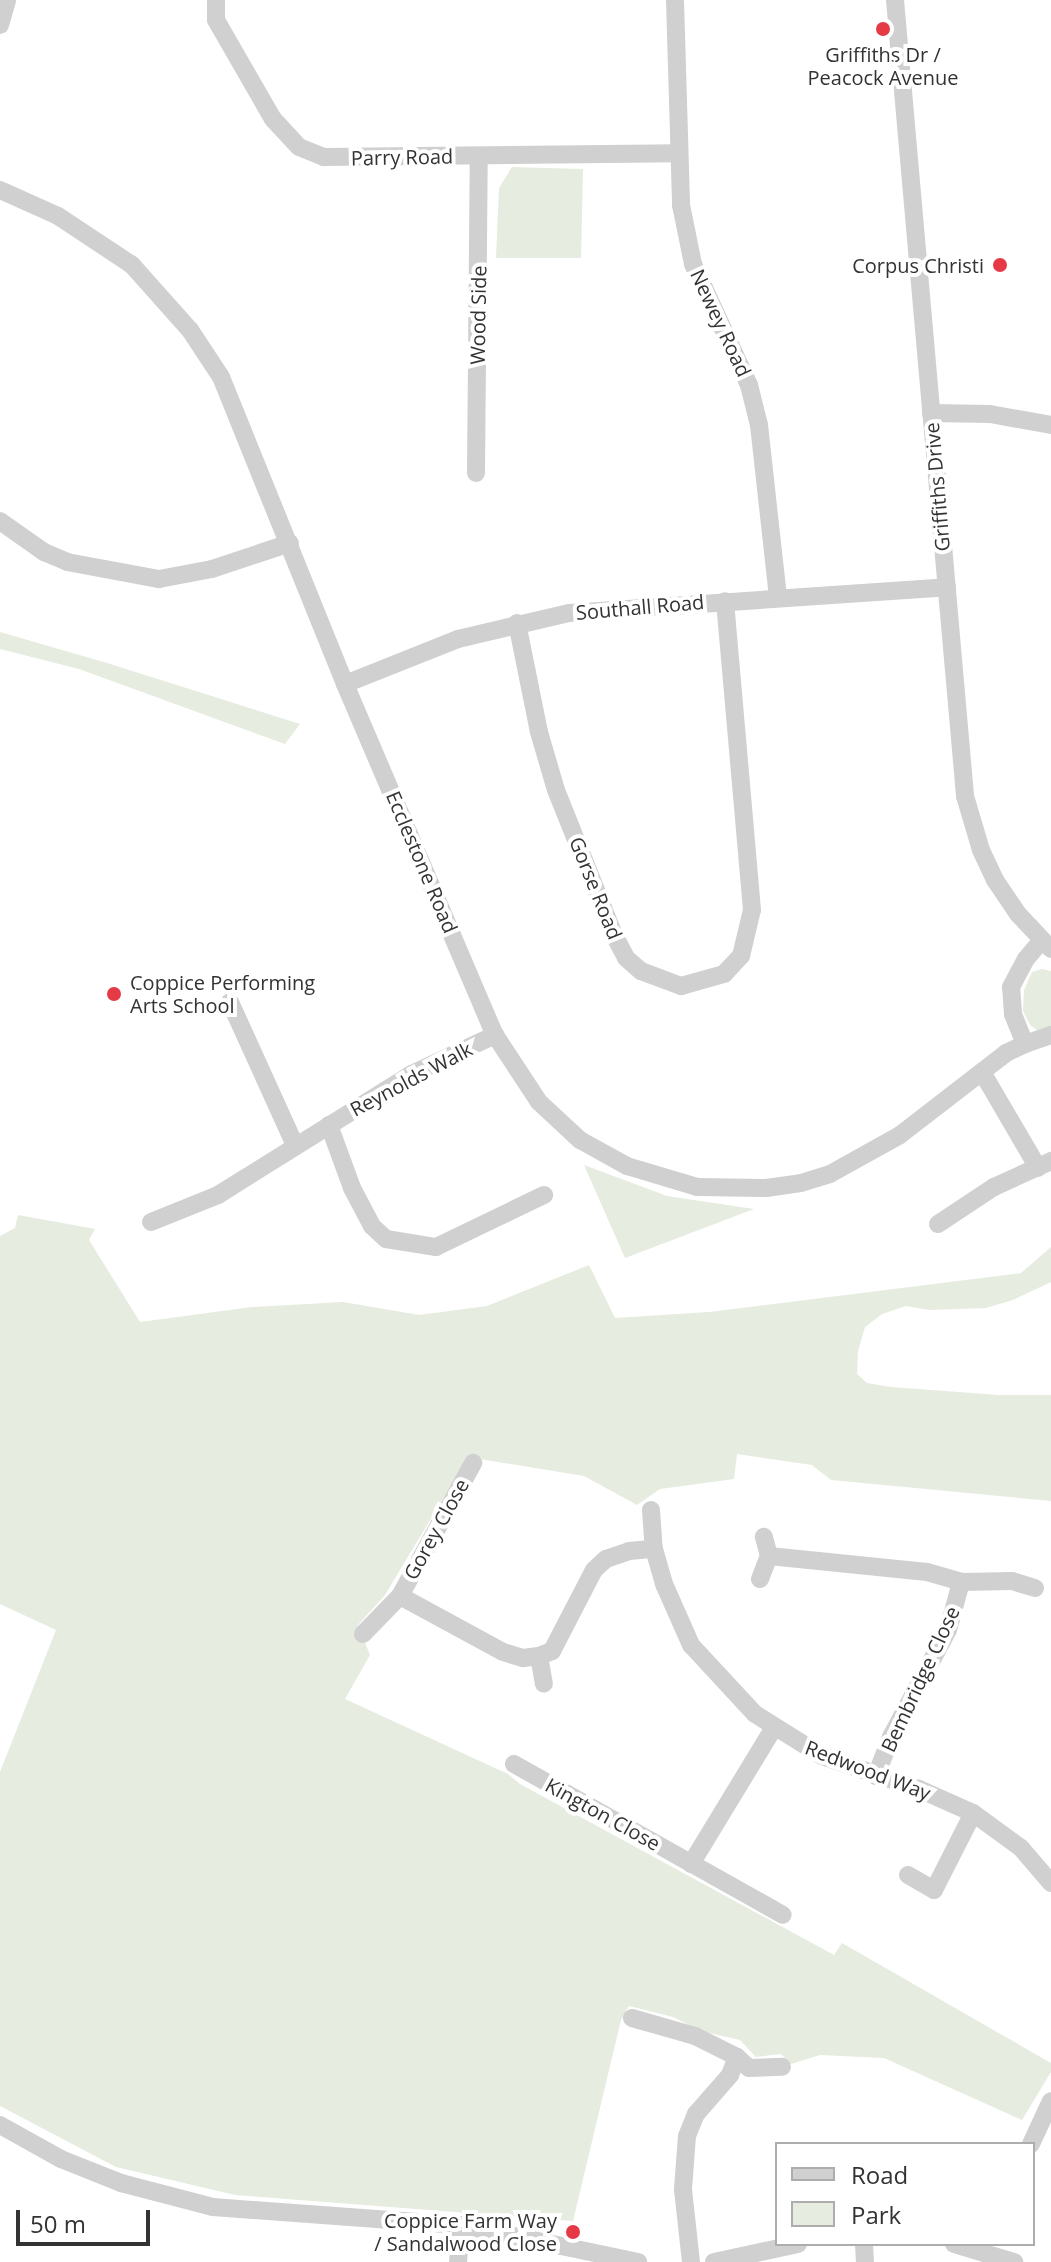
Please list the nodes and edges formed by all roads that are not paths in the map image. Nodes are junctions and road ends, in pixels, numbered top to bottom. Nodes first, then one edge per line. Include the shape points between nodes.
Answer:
1 (7, 0) edge
2 (216, 0) edge
3 (675, 0) edge
4 (895, 0) edge
5 (0, 25) edge
6 (679, 153) junction
7 (479, 157) junction
8 (0, 190) edge
9 (931, 413) junction
10 (1051, 425) edge
11 (476, 473) dead end
12 (0, 521) edge
13 (290, 543) junction
14 (947, 587) junction
15 (778, 596) junction
16 (725, 601) junction
17 (517, 623) junction
18 (345, 684) junction
19 (1046, 945) edge
20 (230, 1002) dead end
21 (495, 1035) junction
22 (1051, 1035) edge
23 (1025, 1044) junction
24 (982, 1072) junction
25 (329, 1125) junction
26 (295, 1145) junction
27 (1044, 1164) edge
28 (544, 1195) dead end
29 (151, 1222) dead end
30 (938, 1224) dead end
31 (473, 1463) dead end
32 (651, 1510) dead end
33 (764, 1537) dead end
34 (654, 1549) junction
35 (769, 1556) junction
36 (760, 1579) dead end
37 (961, 1582) junction
38 (1035, 1588) dead end
39 (400, 1596) junction
40 (363, 1634) dead end
41 (539, 1656) junction
42 (544, 1684) dead end
43 (773, 1729) junction
44 (514, 1764) dead end
45 (876, 1776) junction
46 (973, 1813) junction
47 (691, 1864) junction
48 (908, 1875) dead end
49 (1051, 1883) edge
50 (783, 1915) dead end
51 (632, 2018) dead end
52 (737, 2057) junction
53 (782, 2067) dead end
54 (1051, 2101) edge
55 (2, 2130) edge
56 (1032, 2142) edge
57 (461, 2225) junction
58 (789, 2246) edge
59 (991, 2248) edge
60 (458, 2262) edge
61 (638, 2262) edge
62 (691, 2262) edge
63 (714, 2262) edge
64 (1014, 2262) edge

1 - 5 street
2 - 7 street, Parry Road via 216,20 273,119 299,147 324,157
3 - 6 street, Newey Road
4 - 9 street, Griffiths Drive
6 - 7 street, Parry Road
6 - 15 street, Newey Road via 681,205 693,264 749,385 759,425
7 - 11 street, Wood Side
8 - 13 street, Ecclestone Road via 90,236 132,265 160,293 221,377
9 - 10 street via 990,414
9 - 14 street, Griffiths Drive
12 - 13 street via 67,562 159,579 212,569
13 - 18 street, Ecclestone Road
14 - 15 street, Southall Road
14 - 19 street, Griffiths Drive via 969,815 995,880
15 - 16 street, Southall Road
16 - 17 street, Southall Road via 569,613
16 - 17 street, Gorse Road via 752,910 741,956 724,974 681,986 641,971 626,958 614,935 556,790
17 - 18 street, Southall Road via 458,639
18 - 21 street, Ecclestone Road
19 - 23 street via 1026,959 1011,987 1013,1014
20 - 26 street
21 - 24 street, Ecclestone Road via 539,1102 580,1140 627,1166 697,1187 777,1187 830,1174 900,1135
21 - 25 street, Reynolds Walk via 412,1074
22 - 23 street, Ecclestone Road
23 - 24 street, Ecclestone Road
24 - 27 street
25 - 26 street, Reynolds Walk
25 - 28 street, Reynolds Walk via 352,1188 372,1226 386,1239 436,1247
26 - 29 street, Reynolds Walk via 218,1195
27 - 30 street via 994,1187
31 - 39 street, Gorey Close
32 - 34 street, Redwood Way
33 - 35 street
34 - 41 street via 606,1559 594,1570 552,1651
34 - 43 street, Redwood Way via 691,1645
35 - 36 street
35 - 37 street, Bembridge Close via 927,1572
37 - 38 street, Bembridge Close via 1012,1581
37 - 45 street, Bembridge Close via 948,1630
39 - 40 street, Gorey Close
39 - 41 street, Gorey Close via 503,1652
41 - 42 street
43 - 45 street, Redwood Way via 822,1756
43 - 47 street
44 - 47 street, Kington Close
45 - 46 street, Redwood Way
46 - 48 street via 934,1890
46 - 49 street, Redwood Way via 1021,1848
47 - 50 street, Kington Close
51 - 52 street via 695,2036
52 - 53 street via 749,2068
52 - 62 street via 730,2075 696,2114 687,2136 683,2189
54 - 56 street
55 - 57 street via 121,2183 213,2207
57 - 60 street
57 - 61 street
58 - 63 street
59 - 64 street

